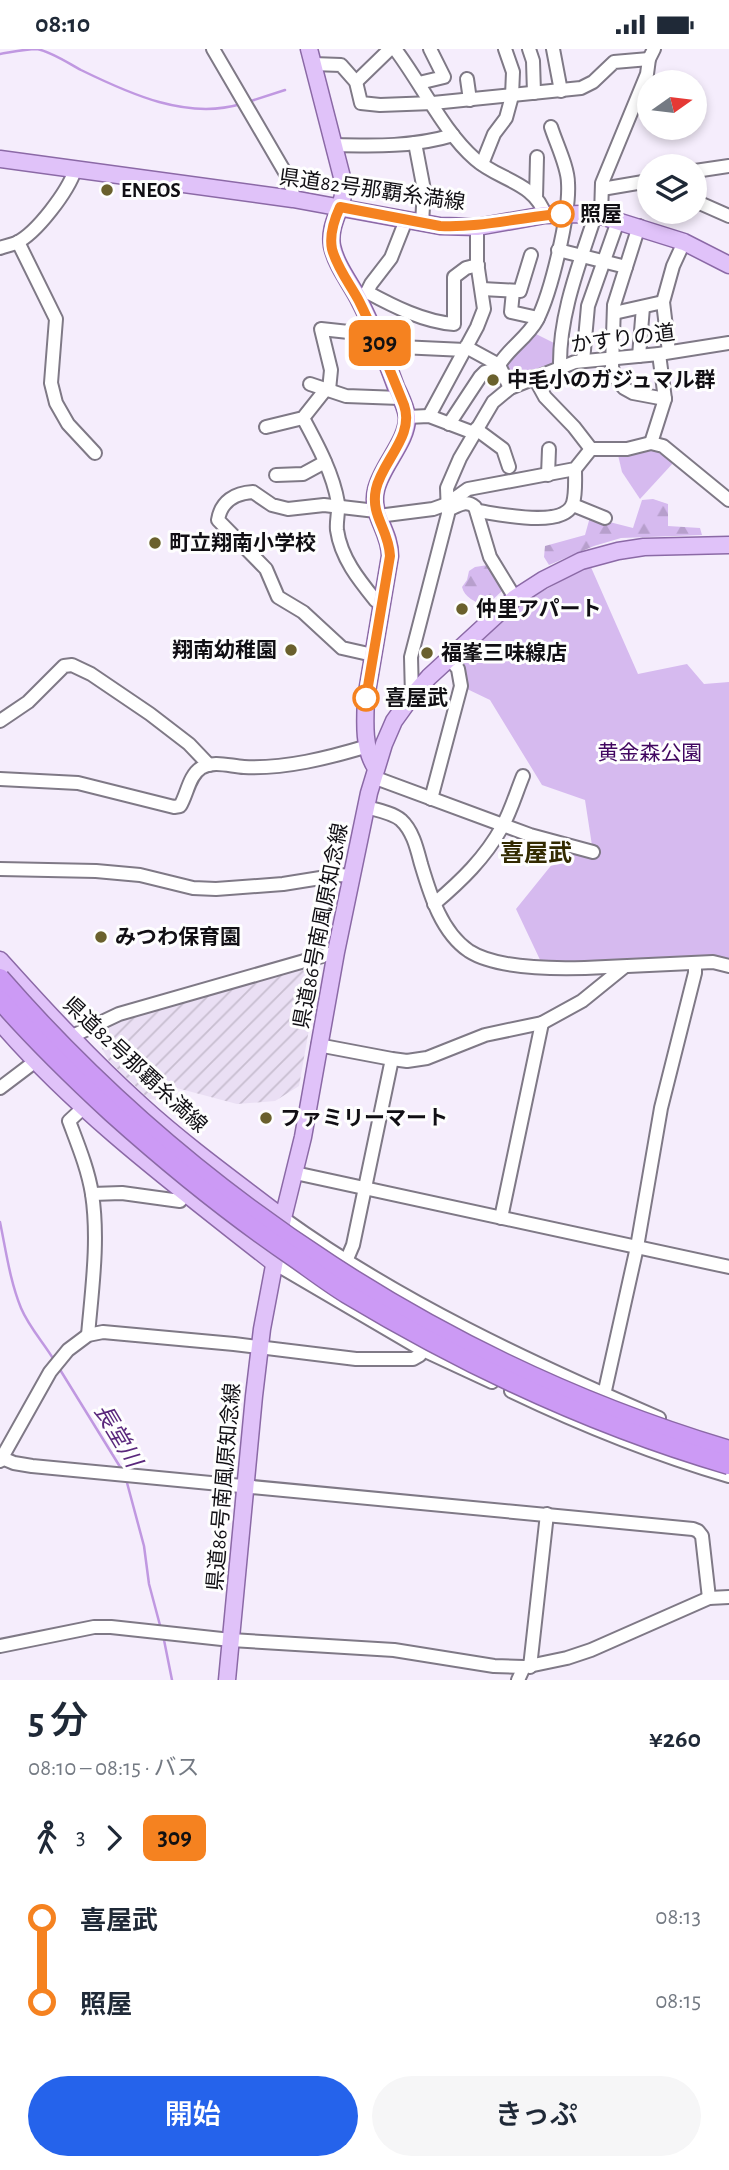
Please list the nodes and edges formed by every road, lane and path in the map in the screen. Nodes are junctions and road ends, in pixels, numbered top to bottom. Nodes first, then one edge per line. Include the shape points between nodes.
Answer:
1 (213, 49) edge
2 (390, 49) edge
3 (395, 49) edge
4 (430, 49) edge
5 (505, 49) edge
6 (529, 49) edge
7 (553, 49) edge
8 (652, 54) edge
9 (311, 56) edge
10 (467, 79) dead end
11 (356, 82) junction
12 (419, 83) junction
13 (561, 91) junction
14 (534, 93) junction
15 (512, 96) junction
16 (470, 100) junction
17 (433, 103) junction
18 (551, 127) dead end
19 (453, 135) junction
20 (415, 143) junction
21 (334, 145) junction
22 (537, 157) dead end
23 (0, 159) edge
24 (482, 164) junction
25 (729, 166) edge
26 (707, 169) edge
27 (75, 170) junction
28 (637, 183) edge
29 (602, 189) junction
30 (537, 198) junction
31 (293, 199) junction
32 (707, 206) edge
33 (340, 207) junction
34 (566, 214) junction
35 (545, 215) junction
36 (598, 216) junction
37 (729, 216) edge
38 (406, 220) junction
39 (618, 221) junction
40 (422, 223) junction
41 (477, 226) junction
42 (639, 226) junction
43 (18, 242) junction
44 (684, 242) junction
45 (0, 248) edge
46 (558, 250) junction
47 (531, 255) dead end
48 (582, 255) junction
49 (604, 260) junction
50 (478, 265) junction
51 (729, 265) edge
52 (626, 267) junction
53 (482, 289) junction
54 (513, 291) junction
55 (363, 295) junction
56 (663, 302) junction
57 (643, 307) junction
58 (614, 313) junction
59 (538, 318) junction
60 (454, 324) junction
61 (477, 327) junction
62 (379, 341) junction
63 (729, 343) edge
64 (466, 349) junction
65 (664, 353) junction
66 (639, 356) junction
67 (612, 359) junction
68 (583, 361) junction
69 (499, 367) junction
70 (560, 367) junction
71 (534, 377) junction
72 (310, 384) dead end
73 (510, 388) junction
74 (328, 389) junction
75 (401, 398) junction
76 (665, 399) junction
77 (407, 417) junction
78 (429, 417) junction
79 (303, 418) junction
80 (449, 424) junction
81 (266, 427) dead end
82 (475, 431) junction
83 (651, 443) junction
84 (549, 449) dead end
85 (591, 449) junction
86 (95, 453) dead end
87 (325, 462) junction
88 (509, 467) dead end
89 (575, 469) junction
90 (276, 475) dead end
91 (548, 475) junction
92 (729, 500) edge
93 (573, 505) junction
94 (338, 506) junction
95 (447, 507) junction
96 (478, 511) junction
97 (377, 513) junction
98 (605, 518) dead end
99 (729, 545) edge
100 (515, 599) junction
101 (382, 601) junction
102 (373, 655) junction
103 (449, 657) junction
104 (412, 696) junction
105 (0, 720) edge
106 (368, 747) junction
107 (209, 765) junction
108 (374, 772) junction
109 (523, 776) dead end
110 (0, 779) edge
111 (431, 799) junction
112 (366, 807) junction
113 (503, 825) junction
114 (593, 852) dead end
115 (0, 869) edge
116 (352, 876) junction
117 (435, 904) junction
118 (335, 952) junction
119 (0, 960) edge
120 (695, 963) junction
121 (729, 966) edge
122 (624, 967) junction
123 (0, 978) edge
124 (0, 1000) edge
125 (0, 1022) edge
126 (542, 1023) junction
127 (71, 1035) junction
128 (318, 1045) junction
129 (392, 1059) junction
130 (36, 1061) junction
131 (0, 1088) edge
132 (84, 1107) junction
133 (295, 1173) junction
134 (365, 1188) junction
135 (186, 1193) junction
136 (92, 1195) junction
137 (283, 1218) junction
138 (501, 1218) junction
139 (638, 1247) junction
140 (347, 1259) junction
141 (274, 1263) junction
142 (729, 1267) edge
143 (88, 1335) junction
144 (259, 1347) junction
145 (421, 1349) junction
146 (604, 1395) junction
147 (729, 1440) edge
148 (729, 1450) edge
149 (1, 1459) edge
150 (729, 1465) edge
151 (729, 1476) edge
152 (246, 1487) junction
153 (547, 1514) junction
154 (729, 1597) edge
155 (709, 1598) junction
156 (231, 1640) junction
157 (0, 1646) edge
158 (527, 1667) junction
159 (227, 1680) edge
160 (518, 1680) edge

1 - 31 street via 292,185
2 - 11 street
3 - 12 street
4 - 12 street via 444,77
5 - 15 street via 513,72
6 - 14 street
7 - 13 street
8 - 13 street via 614,62 593,82
8 - 29 street
9 - 11 street via 341,65
9 - 21 main road
10 - 16 street
11 - 17 street via 360,103
12 - 17 street
13 - 14 street
14 - 15 street
15 - 16 street
15 - 24 street
16 - 17 street
17 - 19 street
18 - 34 street via 568,181
19 - 20 street
19 - 24 street
20 - 21 street
20 - 40 street via 424,190
21 - 33 main road via 345,194
22 - 30 street
23 - 27 main road, 県道82号那覇糸満線
24 - 30 street
25 - 26 street
27 - 31 main road, 県道82号那覇糸満線
27 - 43 street via 67,188
28 - 29 street
29 - 36 street
30 - 35 street
31 - 33 main road, 県道82号那覇糸満線
32 - 37 street
33 - 38 main road, 県道82号那覇糸満線
33 - 55 main road via 332,230 332,249
34 - 35 main road, 県道82号那覇糸満線
34 - 36 main road, 県道82号那覇糸満線
34 - 46 street
35 - 41 main road, 県道82号那覇糸満線
36 - 39 main road, 県道82号那覇糸満線
36 - 48 street
38 - 40 main road, 県道82号那覇糸満線
38 - 55 street via 391,258
39 - 42 main road, 県道82号那覇糸満線
39 - 49 street
40 - 41 main road, 県道82号那覇糸満線
41 - 50 street
42 - 44 main road, 県道82号那覇糸満線
42 - 52 street
43 - 45 street
43 - 86 street via 56,319 51,383 56,404
44 - 51 main road, 県道82号那覇糸満線
44 - 56 street
46 - 48 street
46 - 59 street
47 - 54 street via 520,291
48 - 49 street
48 - 70 street via 566,313
49 - 52 street
49 - 68 street via 588,306
50 - 53 street
50 - 60 street via 454,277
52 - 58 street
53 - 54 street
53 - 61 street via 484,309
54 - 59 street via 511,312
55 - 60 street
55 - 62 main road
56 - 57 street
56 - 65 street
57 - 58 street
57 - 66 street
58 - 67 street
59 - 69 street
60 - 61 street
61 - 64 street
62 - 64 street via 400,347
62 - 74 street via 358,333 321,329 331,370
62 - 75 main road
63 - 65 street, かすりの道
64 - 69 street
64 - 78 street
65 - 66 street, かすりの道
65 - 76 street
66 - 67 street, かすりの道
67 - 68 street, かすりの道
67 - 76 street via 615,378 624,388
68 - 70 street, かすりの道
69 - 73 street
69 - 80 street via 478,379
70 - 71 street, かすりの道
71 - 73 street, かすりの道
71 - 85 street via 545,397
72 - 74 street
73 - 82 street via 493,402
74 - 75 street via 345,396
74 - 79 street
75 - 77 main road
76 - 83 street
77 - 78 street
77 - 97 main road via 379,481 374,502
78 - 80 street
79 - 81 street
79 - 87 street
80 - 82 street
82 - 88 street via 503,449
82 - 95 street via 447,488
83 - 85 street via 627,449
83 - 92 street via 663,446
84 - 91 street
85 - 89 street
87 - 90 street via 303,474
87 - 94 street
89 - 91 street
89 - 93 street
91 - 95 street via 468,489
93 - 96 street via 564,514 542,519
93 - 98 street
94 - 97 street
94 - 101 street via 336,521 344,555 376,601
94 - 102 street via 288,509 244,492 220,509 218,520 266,569 278,597 303,612 342,648
95 - 96 street via 468,503
95 - 97 street
95 - 104 street via 411,657
96 - 100 street via 490,557
97 - 101 main road via 390,544
99 - 100 main road, 県道86号南風原知念線 via 618,551 562,569
100 - 103 main road, 県道86号南風原知念線
101 - 102 main road
102 - 106 main road via 366,698
103 - 104 main road, 県道86号南風原知念線
103 - 111 street via 458,669 461,686
104 - 108 main road, 県道86号南風原知念線 via 394,721
105 - 107 street via 28,702 64,666 72,665 150,714
106 - 107 street via 262,768
106 - 108 main road
107 - 110 street via 194,773 185,798 174,807 78,783
108 - 111 street
108 - 112 main road, 県道86号南風原知念線
109 - 113 street
111 - 113 street
112 - 116 main road, 県道86号南風原知念線
112 - 117 street via 399,819 407,827
113 - 114 street
113 - 117 street via 483,857
115 - 116 street via 140,875 216,889
116 - 118 main road, 県道86号南風原知念線
117 - 122 street via 454,936 485,959 566,970
118 - 127 street via 119,1014
118 - 128 main road, 県道86号南風原知念線
119 - 127 main road, 県道82号那覇糸満線
120 - 121 street
120 - 122 street
120 - 139 street via 661,1108
122 - 126 street via 582,1001
123 - 148 highway, bridge via 146,1125 222,1189 353,1280 488,1356 634,1418
124 - 150 highway, bridge via 136,1135 216,1202 345,1293 559,1403
125 - 130 main road
126 - 129 street via 485,1035 427,1058
126 - 138 street
127 - 130 street
127 - 137 main road, 県道82号那覇糸満線 via 176,1136
128 - 129 street
128 - 133 main road, 県道86号南風原知念線
129 - 134 street
130 - 131 street
130 - 132 main road
132 - 135 main road
132 - 136 street via 69,1121
133 - 134 street
133 - 137 main road, 県道86号南風原知念線
134 - 138 street
134 - 140 street
135 - 136 street via 180,1201 122,1193
135 - 141 main road
136 - 143 street via 95,1264
137 - 140 street
137 - 141 main road, 県道86号南風原知念線
138 - 139 street
139 - 142 street
139 - 146 street
140 - 146 street via 446,1319
141 - 144 main road, 県道86号南風原知念線
141 - 145 street
143 - 144 street via 103,1332
143 - 149 street via 50,1372
144 - 145 street via 356,1359 414,1359
144 - 152 main road, 県道86号南風原知念線
145 - 151 street via 579,1423
146 - 147 street via 682,1428
149 - 152 street
152 - 153 street
152 - 156 main road, 県道86号南風原知念線
153 - 155 street via 698,1531
153 - 158 street
154 - 155 street
155 - 158 street via 591,1650
156 - 157 street via 94,1627
156 - 158 street via 394,1650
156 - 159 main road, 県道86号南風原知念線
158 - 160 street

